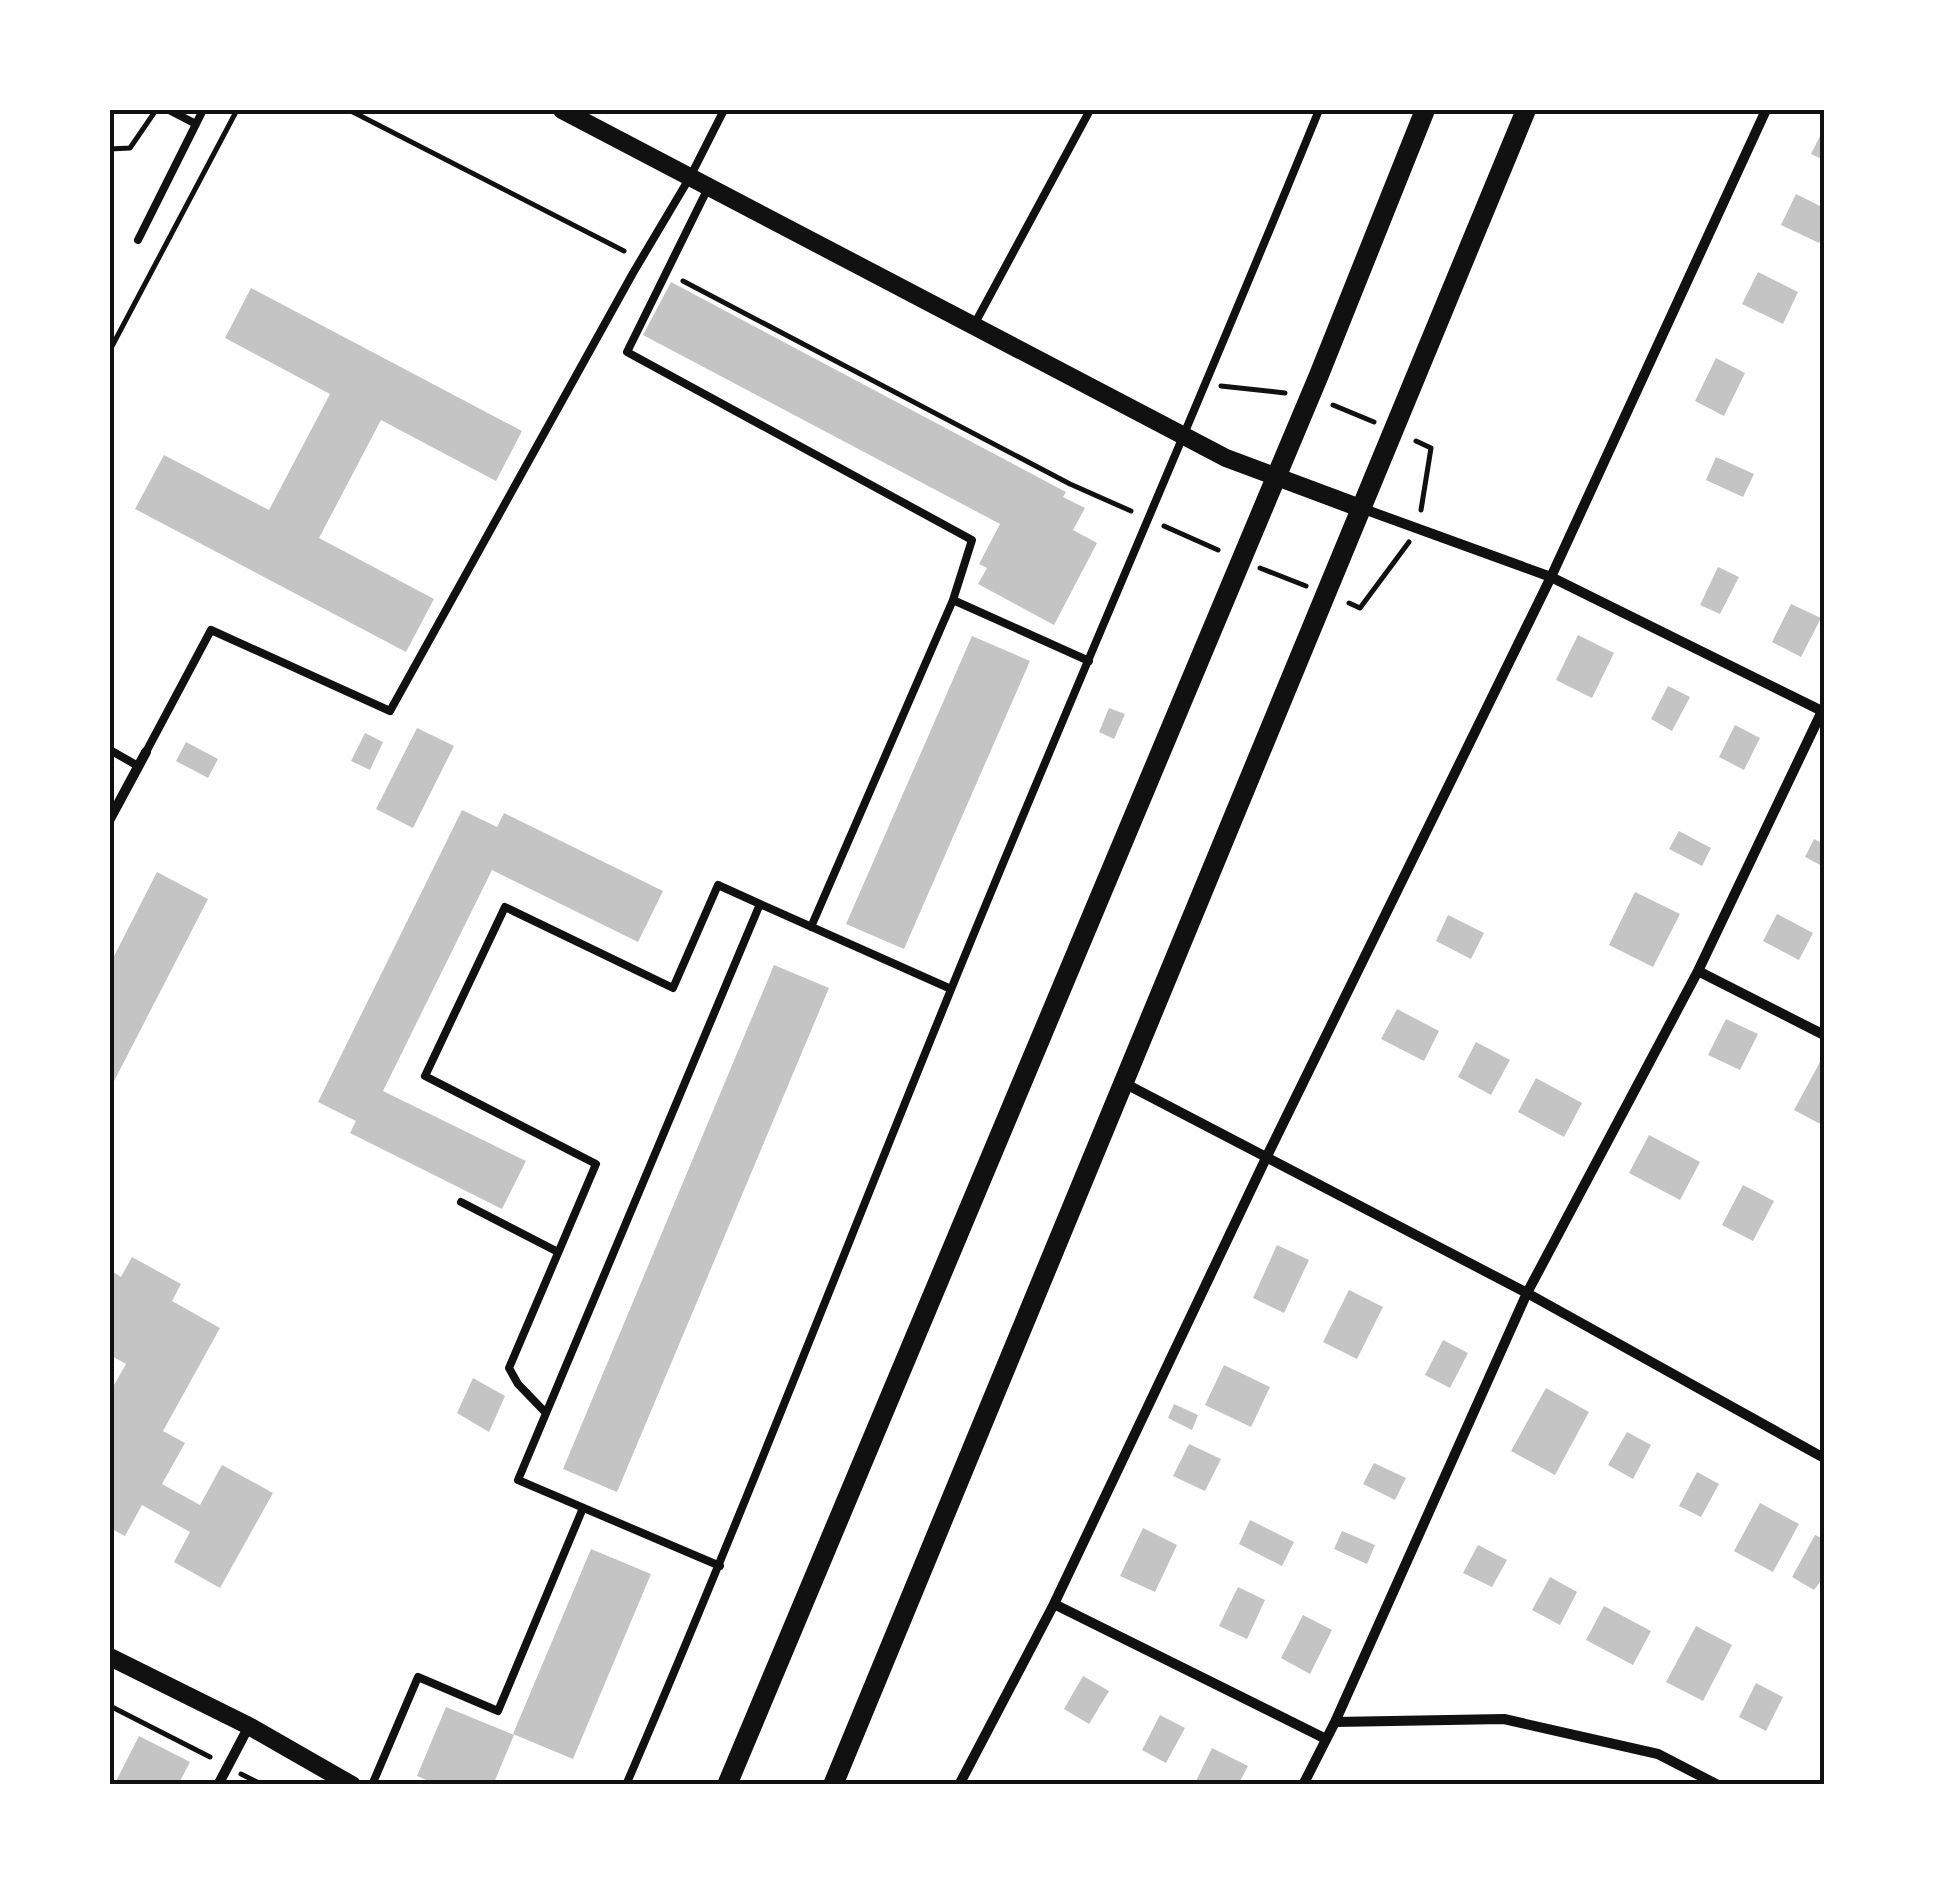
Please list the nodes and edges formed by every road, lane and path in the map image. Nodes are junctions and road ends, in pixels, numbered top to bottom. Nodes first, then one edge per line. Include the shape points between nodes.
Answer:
1 (155, 110) edge
2 (169, 110) edge
3 (204, 110) edge
4 (237, 110) edge
5 (349, 110) edge
6 (562, 110) edge
7 (724, 110) edge
8 (1090, 110) edge
9 (1320, 110) edge
10 (1425, 110) edge
11 (1526, 110) edge
12 (1766, 110) edge
13 (196, 124) junction
14 (110, 149) edge
15 (690, 177) junction
16 (709, 186) junction
17 (138, 240) dead end
18 (640, 260) junction
19 (666, 272) junction
20 (974, 325) junction
21 (110, 350) edge
22 (1184, 436) junction
23 (1276, 476) junction
24 (1360, 508) junction
25 (1148, 519) junction
26 (1240, 560) junction
27 (1551, 577) junction
28 (1324, 594) junction
29 (953, 600) junction
30 (1360, 608) dead end
31 (1089, 661) junction
32 (1823, 710) edge
33 (110, 750) edge
34 (146, 752) joint
35 (138, 766) junction
36 (110, 819) edge
37 (760, 904) junction
38 (811, 926) junction
39 (1698, 971) junction
40 (951, 989) junction
41 (1824, 1035) edge
42 (1124, 1083) junction
43 (1267, 1156) junction
44 (461, 1202) dead end
45 (558, 1252) junction
46 (1527, 1293) junction
47 (545, 1412) junction
48 (1824, 1458) edge
49 (584, 1508) junction
50 (720, 1566) junction
51 (1054, 1604) junction
52 (110, 1658) edge
53 (110, 1706) edge
54 (1335, 1722) junction
55 (248, 1726) junction
56 (1326, 1739) junction
57 (228, 1767) junction
58 (218, 1785) edge
59 (263, 1785) edge
60 (352, 1785) edge
61 (372, 1785) edge
62 (626, 1785) edge
63 (727, 1785) edge
64 (833, 1785) edge
65 (959, 1785) edge
66 (1303, 1785) edge
67 (1718, 1785) edge

1 - 14 path via 130,148
2 - 13 lane
3 - 13 lane
4 - 21 path
5 - 18 path
6 - 15 street
7 - 15 lane
8 - 20 lane
9 - 22 lane
10 - 23 main road
11 - 24 main road
12 - 27 street
13 - 17 lane
15 - 16 street
15 - 18 lane
16 - 19 lane
16 - 20 street
18 - 34 lane via 390,712 210,630
19 - 25 path
19 - 29 lane via 627,352 972,540
20 - 22 street
22 - 23 street
22 - 25 lane
23 - 24 street
23 - 26 main road
24 - 27 street
24 - 28 main road
25 - 26 path
25 - 31 lane
26 - 28 path
26 - 63 main road
27 - 32 street
27 - 43 street
28 - 30 path
28 - 42 main road
29 - 31 lane
29 - 38 lane
31 - 40 lane
32 - 39 street
33 - 35 lane
34 - 35 street
35 - 36 street
37 - 38 lane
37 - 45 lane via 718,885 672,988 505,907 425,1076 596,1164
37 - 47 lane
38 - 40 lane
39 - 41 street
39 - 46 street
40 - 50 lane
42 - 43 street
42 - 64 main road
43 - 46 street
43 - 51 street
44 - 45 lane
45 - 47 lane via 510,1368
46 - 48 street
46 - 54 street
47 - 49 lane via 518,1480
49 - 50 lane
49 - 61 lane via 498,1711 418,1677
50 - 62 lane
51 - 56 street
51 - 65 street
52 - 55 street
53 - 57 path
54 - 56 street
54 - 67 street via 1504,1719 1658,1754
55 - 57 street
55 - 60 street
56 - 66 street
57 - 58 street
57 - 59 path

